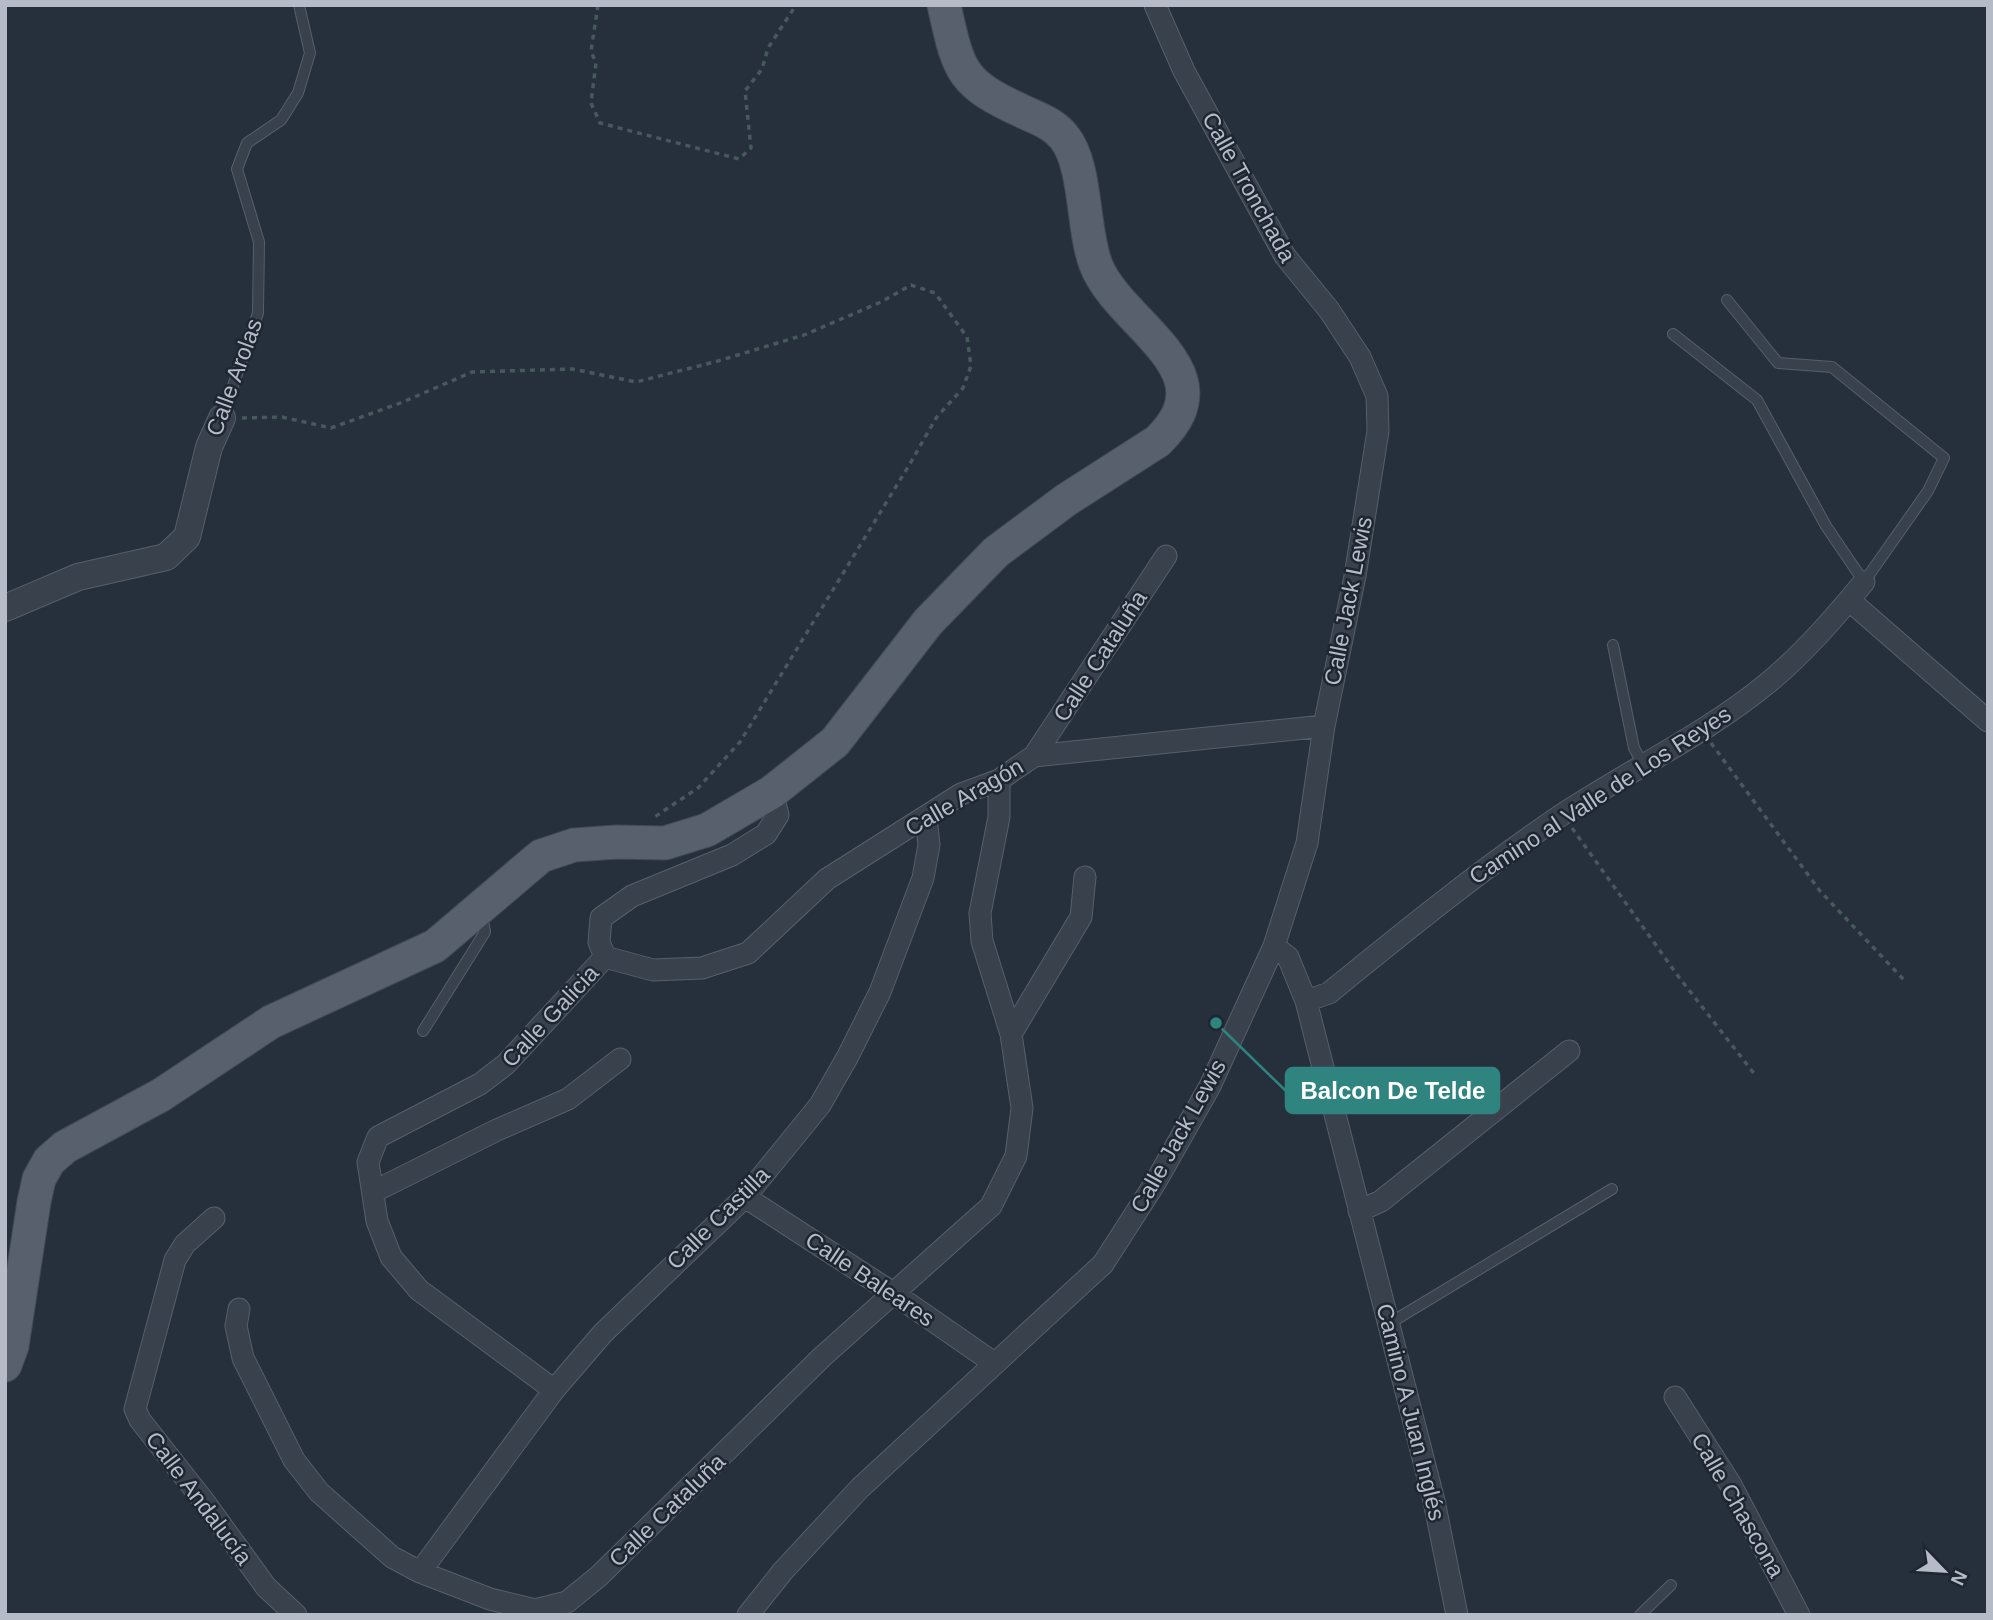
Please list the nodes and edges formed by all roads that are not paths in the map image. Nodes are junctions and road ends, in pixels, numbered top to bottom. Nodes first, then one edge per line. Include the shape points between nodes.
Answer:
1 (299, 5) edge
2 (944, 5) edge
3 (1155, 5) edge
4 (1727, 300) dead end
5 (1673, 334) dead end
6 (1377, 396) joint
7 (222, 418) joint
8 (1167, 556) dead end
9 (1864, 582) junction
10 (1849, 600) junction
11 (5, 608) edge
12 (1613, 645) dead end
13 (1988, 721) edge
14 (1324, 726) junction
15 (1034, 756) junction
16 (1644, 766) junction
17 (999, 780) junction
18 (772, 792) junction
19 (926, 817) junction
20 (1085, 877) dead end
21 (480, 908) junction
22 (1274, 946) junction
23 (606, 957) junction
24 (1306, 1001) junction
25 (423, 1031) dead end
26 (1011, 1034) junction
27 (1569, 1051) dead end
28 (620, 1059) dead end
29 (1612, 1189) dead end
30 (373, 1192) junction
31 (745, 1197) junction
32 (1359, 1211) junction
33 (214, 1217) dead end
34 (893, 1293) junction
35 (239, 1309) dead end
36 (1390, 1323) junction
37 (994, 1363) junction
38 (5, 1365) edge
39 (554, 1390) junction
40 (1675, 1397) dead end
41 (420, 1572) junction
42 (1671, 1585) dead end
43 (296, 1615) edge
44 (748, 1615) edge
45 (1457, 1615) edge
46 (1640, 1615) edge
47 (1799, 1615) edge

1 - 7 lane, Calle Arolas via 310,53 298,93 281,120 247,143 237,169 259,242 258,313
2 - 18 main road via 954,52 976,86 1053,125 1066,138 1077,167 1097,267 1174,363 1183,398 1178,416 1158,441 996,552 928,622 835,742
3 - 6 street, Calle Tronchada via 1184,71 1285,256 1360,357
4 - 9 lane, Camino al Valle de Los Reyes via 1778,363 1832,366 1944,458 1928,491
5 - 9 lane via 1757,400 1826,526
6 - 14 street, Calle Jack Lewis via 1378,431 1355,576
7 - 11 street, Calle Arolas via 209,447 187,537 166,557 78,577
8 - 15 street, Calle Cataluña
9 - 10 street, Camino al Valle de Los Reyes
10 - 13 street
10 - 16 street, Camino al Valle de Los Reyes via 1769,682
12 - 16 lane via 1634,748
14 - 15 street, Calle Aragón
14 - 22 street, Calle Jack Lewis via 1307,843
15 - 17 street, Calle Aragón
16 - 24 street, Camino al Valle de Los Reyes via 1562,815 1476,875 1329,993
17 - 19 street, Calle Aragón via 961,794
17 - 26 street, Calle Cataluña via 999,817 980,913 982,942
18 - 21 main road via 707,830 665,843 574,845 541,856
18 - 23 street, Calle Galicia via 778,815 766,834 732,855 632,896 601,918 599,942
19 - 23 street, Calle Aragón via 827,879 748,953 702,968 653,970
19 - 31 street, Calle Castilla via 929,845 923,878 880,992 820,1105
20 - 26 street via 1082,917
21 - 25 lane via 485,932
21 - 38 main road via 435,947 271,1021 161,1095 65,1147 49,1161 34,1202 12,1346
22 - 24 street, Camino A Juan Inglés via 1288,957
22 - 37 street, Calle Jack Lewis via 1210,1086 1103,1264
23 - 30 street, Calle Galicia via 506,1064 480,1084 378,1137 368,1162
24 - 32 street, Camino A Juan Inglés
26 - 34 street, Calle Cataluña via 1022,1108 1016,1156 991,1206
27 - 32 street via 1381,1201
28 - 30 street via 568,1099
29 - 36 lane
30 - 39 street, Calle Galicia via 377,1221 391,1257 419,1290
31 - 34 street, Calle Baleares
31 - 39 street, Calle Castilla via 603,1333
32 - 36 street, Camino A Juan Inglés
33 - 43 street, Calle Andalucía via 175,1260 135,1409 266,1587
34 - 37 street, Calle Baleares
34 - 41 street, Calle Cataluña via 567,1602 535,1609 490,1599
35 - 41 street, Calle Cataluña via 236,1326 243,1358 294,1460 318,1492 392,1557
36 - 45 street, Camino A Juan Inglés
37 - 44 street, Calle Jack Lewis via 860,1488
39 - 41 street, Calle Castilla
40 - 47 street, Calle Chascona via 1731,1485
42 - 46 lane

